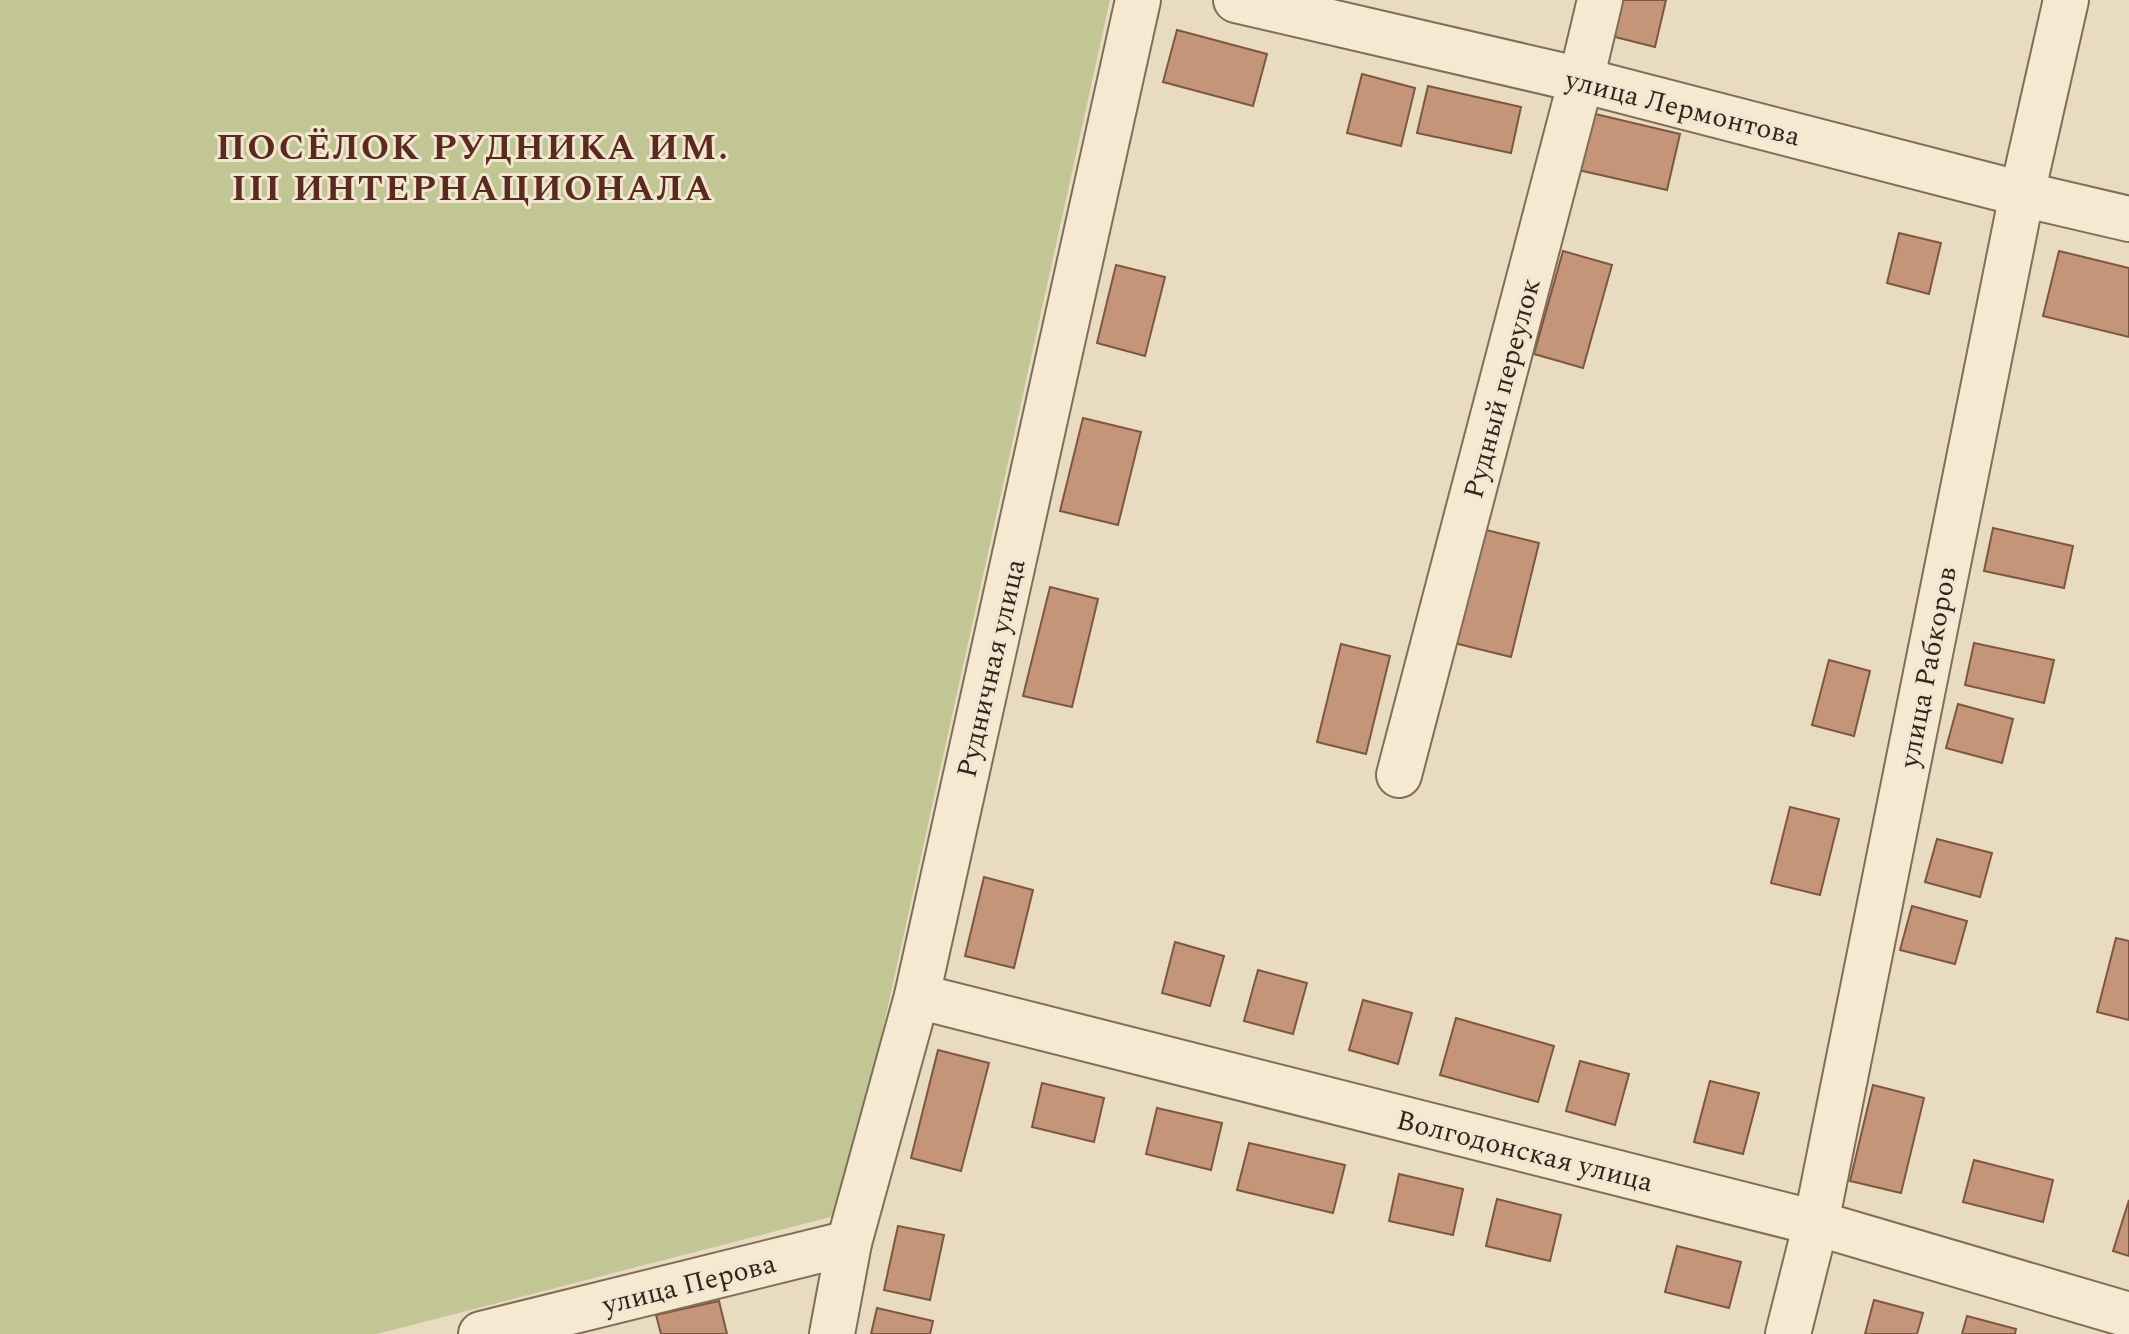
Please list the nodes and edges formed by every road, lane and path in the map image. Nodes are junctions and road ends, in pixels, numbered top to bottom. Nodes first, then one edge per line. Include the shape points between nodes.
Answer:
1 (1138, 0) edge
2 (1236, 0) edge
3 (1600, 0) edge
4 (2066, 0) edge
5 (1581, 80) junction
6 (2022, 194) junction
7 (2129, 219) edge
8 (1399, 775) dead end
9 (917, 996) junction
10 (1816, 1223) junction
11 (849, 1243) junction
12 (2129, 1315) edge
13 (481, 1334) edge
14 (832, 1334) edge
15 (1788, 1334) edge

1 - 9 street, Рудничная улица
2 - 5 street, улица Лермонтова
3 - 5 street, Рудный переулок
4 - 6 street, улица Рабкоров
5 - 6 street, улица Лермонтова
5 - 8 street, Рудный переулок
6 - 7 street, улица Лермонтова
6 - 10 street, улица Рабкоров
9 - 10 street, Волгодонская улица
9 - 11 street, Рудничная улица
10 - 12 street, Волгодонская улица
10 - 15 street, улица Рабкоров
11 - 13 street, улица Перова
11 - 14 street, Рудничная улица

